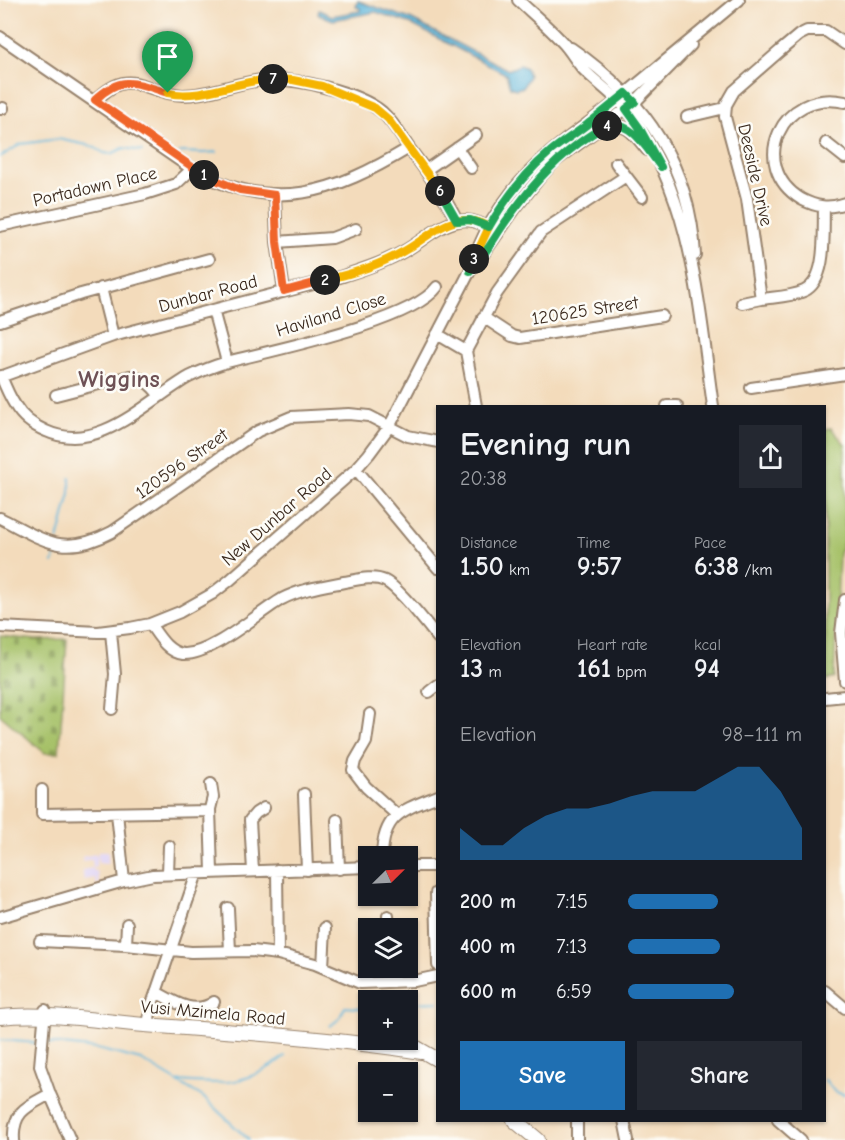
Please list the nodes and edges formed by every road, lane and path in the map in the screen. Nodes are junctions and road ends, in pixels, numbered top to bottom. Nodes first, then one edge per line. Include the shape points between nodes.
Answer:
1 (518, 0) edge
2 (738, 0) edge
3 (715, 20) junction
4 (0, 37) edge
5 (845, 44) edge
6 (622, 97) junction
7 (95, 100) junction
8 (845, 102) edge
9 (630, 105) junction
10 (725, 108) junction
11 (687, 117) dead end
12 (598, 129) junction
13 (476, 135) dead end
14 (826, 143) dead end
15 (409, 148) junction
16 (457, 148) junction
17 (845, 158) edge
18 (616, 163) dead end
19 (661, 167) junction
20 (471, 168) dead end
21 (192, 169) junction
22 (426, 170) junction
23 (626, 176) junction
24 (275, 195) junction
25 (642, 197) dead end
26 (845, 203) edge
27 (824, 207) junction
28 (457, 221) junction
29 (0, 226) edge
30 (356, 229) dead end
31 (494, 230) junction
32 (277, 242) junction
33 (208, 259) dead end
34 (437, 287) dead end
35 (101, 288) junction
36 (284, 291) junction
37 (698, 296) junction
38 (762, 299) junction
39 (742, 303) dead end
40 (213, 310) junction
41 (662, 316) dead end
42 (483, 317) junction
43 (0, 321) edge
44 (437, 334) junction
45 (113, 336) junction
46 (466, 351) junction
47 (227, 362) junction
48 (845, 374) edge
49 (1, 376) edge
50 (751, 388) dead end
51 (56, 395) dead end
52 (159, 395) junction
53 (476, 405) edge
54 (713, 405) edge
55 (389, 427) junction
56 (436, 442) edge
57 (356, 469) junction
58 (0, 518) edge
59 (436, 566) edge
60 (845, 600) edge
61 (150, 624) junction
62 (0, 627) edge
63 (436, 631) edge
64 (111, 632) junction
65 (845, 681) edge
66 (845, 696) edge
67 (826, 698) edge
68 (112, 709) dead end
69 (370, 714) dead end
70 (211, 784) dead end
71 (42, 790) dead end
72 (304, 794) dead end
73 (436, 797) edge
74 (264, 808) dead end
75 (210, 811) junction
76 (117, 813) junction
77 (29, 814) dead end
78 (42, 814) junction
79 (397, 815) junction
80 (337, 820) dead end
81 (169, 846) dead end
82 (384, 846) edge
83 (418, 866) edge
84 (436, 866) edge
85 (358, 868) edge
86 (339, 869) junction
87 (277, 870) junction
88 (307, 870) junction
89 (252, 871) junction
90 (212, 872) junction
91 (168, 873) junction
92 (197, 873) junction
93 (124, 881) junction
94 (228, 908) dead end
95 (0, 917) edge
96 (126, 924) dead end
97 (325, 928) dead end
98 (40, 941) dead end
99 (126, 945) junction
100 (171, 951) junction
101 (230, 951) junction
102 (278, 954) junction
103 (323, 967) junction
104 (436, 976) edge
105 (393, 978) edge
106 (393, 982) junction
107 (156, 992) junction
108 (826, 992) edge
109 (214, 1002) dead end
110 (845, 1008) edge
111 (0, 1010) edge
112 (45, 1013) junction
113 (0, 1017) edge
114 (148, 1021) junction
115 (358, 1037) edge
116 (418, 1050) edge
117 (422, 1052) junction
118 (436, 1059) edge
119 (50, 1094) junction
120 (516, 1122) edge
121 (577, 1122) edge
122 (624, 1122) edge
123 (780, 1122) edge
124 (14, 1140) edge
125 (70, 1140) edge
126 (538, 1140) edge
127 (577, 1140) edge
128 (628, 1140) edge
129 (801, 1140) edge

1 - 6 street via 563,43 582,68
2 - 3 street
3 - 6 street
3 - 9 street
4 - 7 street
5 - 10 street, Deeside Drive via 826,31 799,35 734,91
6 - 9 street
6 - 31 street via 540,162 506,200
7 - 15 street via 126,82 182,95 253,81 293,80 330,89 375,108
7 - 21 street
8 - 27 street via 817,101 806,105 788,117 775,143 776,166 783,182 798,197
9 - 12 street
9 - 19 street
9 - 37 street via 664,144 684,189 693,226
10 - 11 street
10 - 38 street, Deeside Drive via 725,123 747,199
12 - 19 street via 616,125 628,128
12 - 31 street via 555,161
13 - 16 street
14 - 17 street
15 - 22 street
15 - 24 street via 337,184
16 - 20 street
16 - 22 street
18 - 23 street
19 - 37 street via 684,227
21 - 24 street via 225,186
21 - 29 street, Portadown Place via 176,184 145,194
22 - 28 street
23 - 25 street
23 - 42 street via 541,232 512,269
24 - 32 street
26 - 27 street
27 - 38 street via 817,279 794,295
28 - 31 street via 470,220
28 - 36 street, Dunbar Road via 370,267
30 - 32 street via 332,238
31 - 44 street, New Dunbar Road via 474,257
32 - 36 street
33 - 35 street
34 - 47 street, Haviland Close via 426,299 374,322
35 - 43 street
35 - 45 street
36 - 40 street, Dunbar Road
37 - 54 street
38 - 39 street
40 - 45 street, Dunbar Road
40 - 47 street
41 - 42 street, 120625 Street via 520,338
42 - 46 street
44 - 46 street
44 - 55 street, New Dunbar Road
45 - 49 street, Dunbar Road
46 - 53 street
47 - 52 street, Haviland Close via 190,376
48 - 50 street
49 - 52 street, Haviland Close via 25,418 39,428 67,438 93,435 122,421
51 - 52 street via 130,376 139,377
55 - 56 street, 120596 Street
55 - 57 street, New Dunbar Road
55 - 58 street, 120596 Street via 369,416 356,415 305,415 278,421 112,532 80,545 48,542
57 - 59 street
57 - 61 street, New Dunbar Road via 221,587 180,612
60 - 65 street via 841,633
61 - 63 street via 170,648 181,654 192,653 296,593 373,578 392,586
61 - 64 street, New Dunbar Road
62 - 64 street, New Dunbar Road
64 - 68 street via 115,675
66 - 67 street
69 - 79 street via 366,742 353,765 357,778
70 - 75 street
71 - 78 street
72 - 88 street
73 - 79 street
74 - 89 street via 250,820
75 - 76 street
75 - 90 street
76 - 78 street
76 - 93 street
77 - 78 street
79 - 82 street via 387,827
80 - 86 street
81 - 91 street
83 - 84 street
85 - 86 street
86 - 88 street
87 - 88 street
87 - 89 street
87 - 102 street
89 - 90 street
90 - 92 street
91 - 92 street
91 - 93 street
92 - 100 street
93 - 95 street
94 - 101 street
96 - 99 street
97 - 103 street
98 - 99 street
99 - 100 street
100 - 101 street
100 - 107 street
101 - 102 street
102 - 103 street
103 - 106 street via 360,983
104 - 106 street
105 - 106 street
107 - 109 street via 198,1009
107 - 114 street
108 - 110 street
111 - 112 main road, Vusi Mzimela Road
112 - 113 main road, Vusi Mzimela Road
112 - 114 main road, Vusi Mzimela Road
112 - 119 street via 40,1058
114 - 115 main road, Vusi Mzimela Road
114 - 117 main road, Vusi Mzimela Road
116 - 117 main road, Vusi Mzimela Road
117 - 118 main road, Vusi Mzimela Road
119 - 124 street via 20,1111
119 - 125 street
120 - 126 main road
121 - 127 street
122 - 128 street
123 - 129 street

